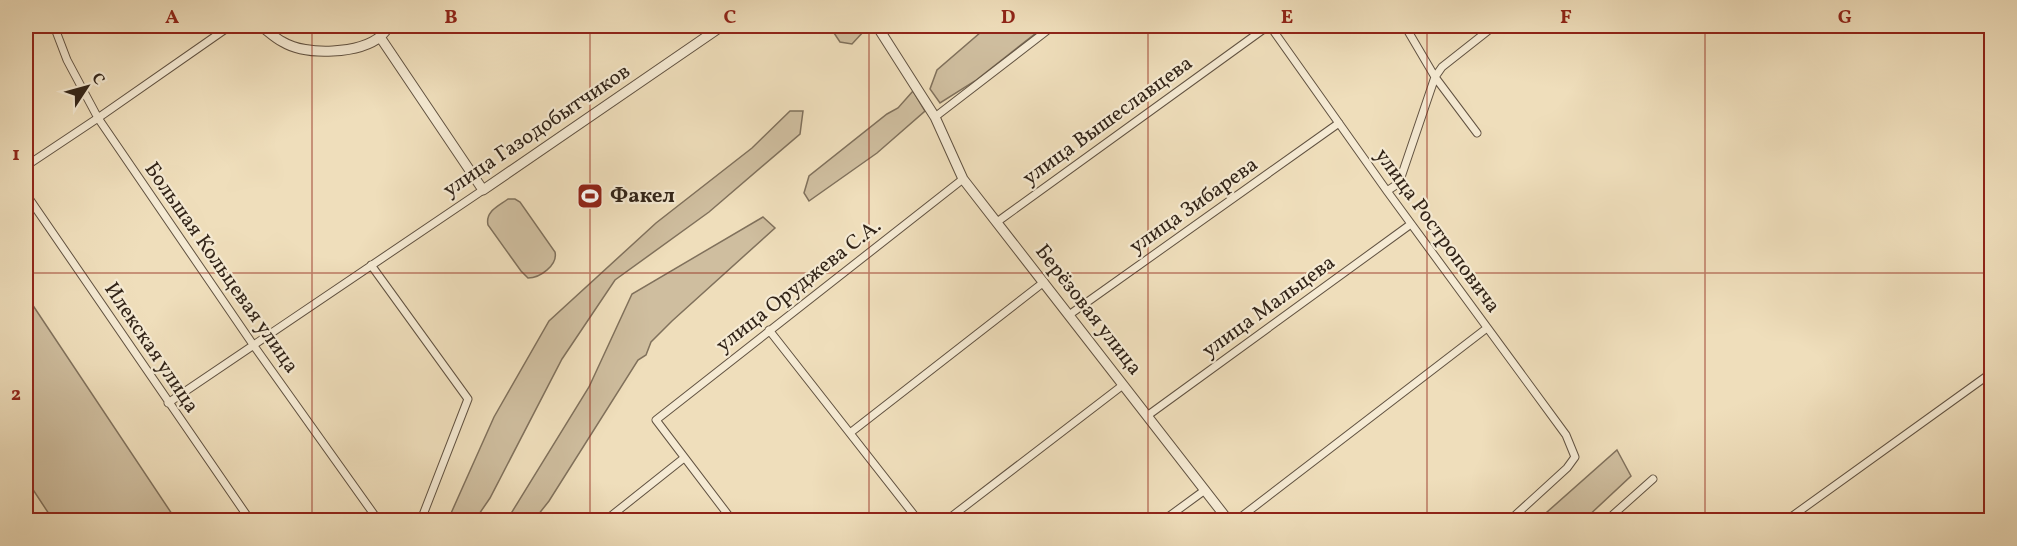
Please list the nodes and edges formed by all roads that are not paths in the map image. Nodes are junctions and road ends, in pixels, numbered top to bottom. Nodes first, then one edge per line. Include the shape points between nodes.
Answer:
1 (54, 26) edge
2 (230, 26) edge
3 (261, 26) edge
4 (390, 26) edge
5 (722, 26) edge
6 (877, 26) edge
7 (1053, 26) edge
8 (1269, 26) edge
9 (1405, 26) edge
10 (1494, 26) edge
11 (711, 29) edge
12 (380, 37) junction
13 (1435, 77) junction
14 (934, 114) junction
15 (98, 118) junction
16 (1339, 123) junction
17 (1477, 133) dead end
18 (26, 166) edge
19 (963, 179) junction
20 (483, 190) junction
21 (1387, 191) junction
22 (26, 194) edge
23 (997, 222) junction
24 (1411, 224) junction
25 (371, 265) junction
26 (1044, 282) junction
27 (1069, 315) junction
28 (1487, 328) junction
29 (769, 330) junction
30 (254, 346) junction
31 (1987, 376) dead end
32 (1123, 385) junction
33 (168, 403) junction
34 (1147, 416) junction
35 (850, 433) junction
36 (684, 458) junction
37 (1653, 479) dead end
38 (1204, 490) junction
39 (250, 520) edge
40 (378, 520) edge
41 (421, 520) edge
42 (606, 520) edge
43 (732, 520) edge
44 (918, 520) edge
45 (947, 520) edge
46 (1164, 520) edge
47 (1228, 520) edge
48 (1237, 520) edge
49 (1510, 520) edge
50 (1607, 520) edge
51 (1786, 520) edge

1 - 15 street, Большая Кольцевая улица
2 - 15 street
3 - 12 street via 284,43 308,51 356,48
4 - 12 street
5 - 11 street, улица Газодобытчиков
6 - 14 street, Берёзовая улица
7 - 14 street
8 - 16 street, улица Ростроповича
8 - 23 street, улица Вышеславцева
9 - 13 street
10 - 13 street
11 - 20 street, улица Газодобытчиков
12 - 20 street
13 - 17 street
13 - 21 street via 1399,183
14 - 19 street, Берёзовая улица
15 - 18 street
15 - 30 street, Большая Кольцевая улица
16 - 21 street, улица Ростроповича
16 - 27 street, улица Зибарева
19 - 23 street, Берёзовая улица
19 - 29 street, улица Оруджева С.А.
20 - 25 street, улица Газодобытчиков
21 - 24 street, улица Ростроповича
22 - 33 street, Илекская улица
23 - 26 street, Берёзовая улица
24 - 28 street, улица Ростроповича
24 - 34 street, улица Мальцева
25 - 30 street, улица Газодобытчиков
25 - 41 street via 468,399
26 - 27 street, Берёзовая улица
26 - 35 street
27 - 32 street, Берёзовая улица
28 - 48 street
28 - 49 street, улица Ростроповича via 1566,435 1575,457
29 - 35 street
29 - 36 street, улица Оруджева С.А. via 656,420
30 - 33 street, улица Газодобытчиков
30 - 40 street, Большая Кольцевая улица
31 - 51 street
32 - 34 street, Берёзовая улица
32 - 45 street
33 - 39 street, Илекская улица
34 - 38 street, Берёзовая улица
35 - 44 street
36 - 42 street
36 - 43 street
37 - 50 street
38 - 46 street
38 - 47 street, Берёзовая улица

